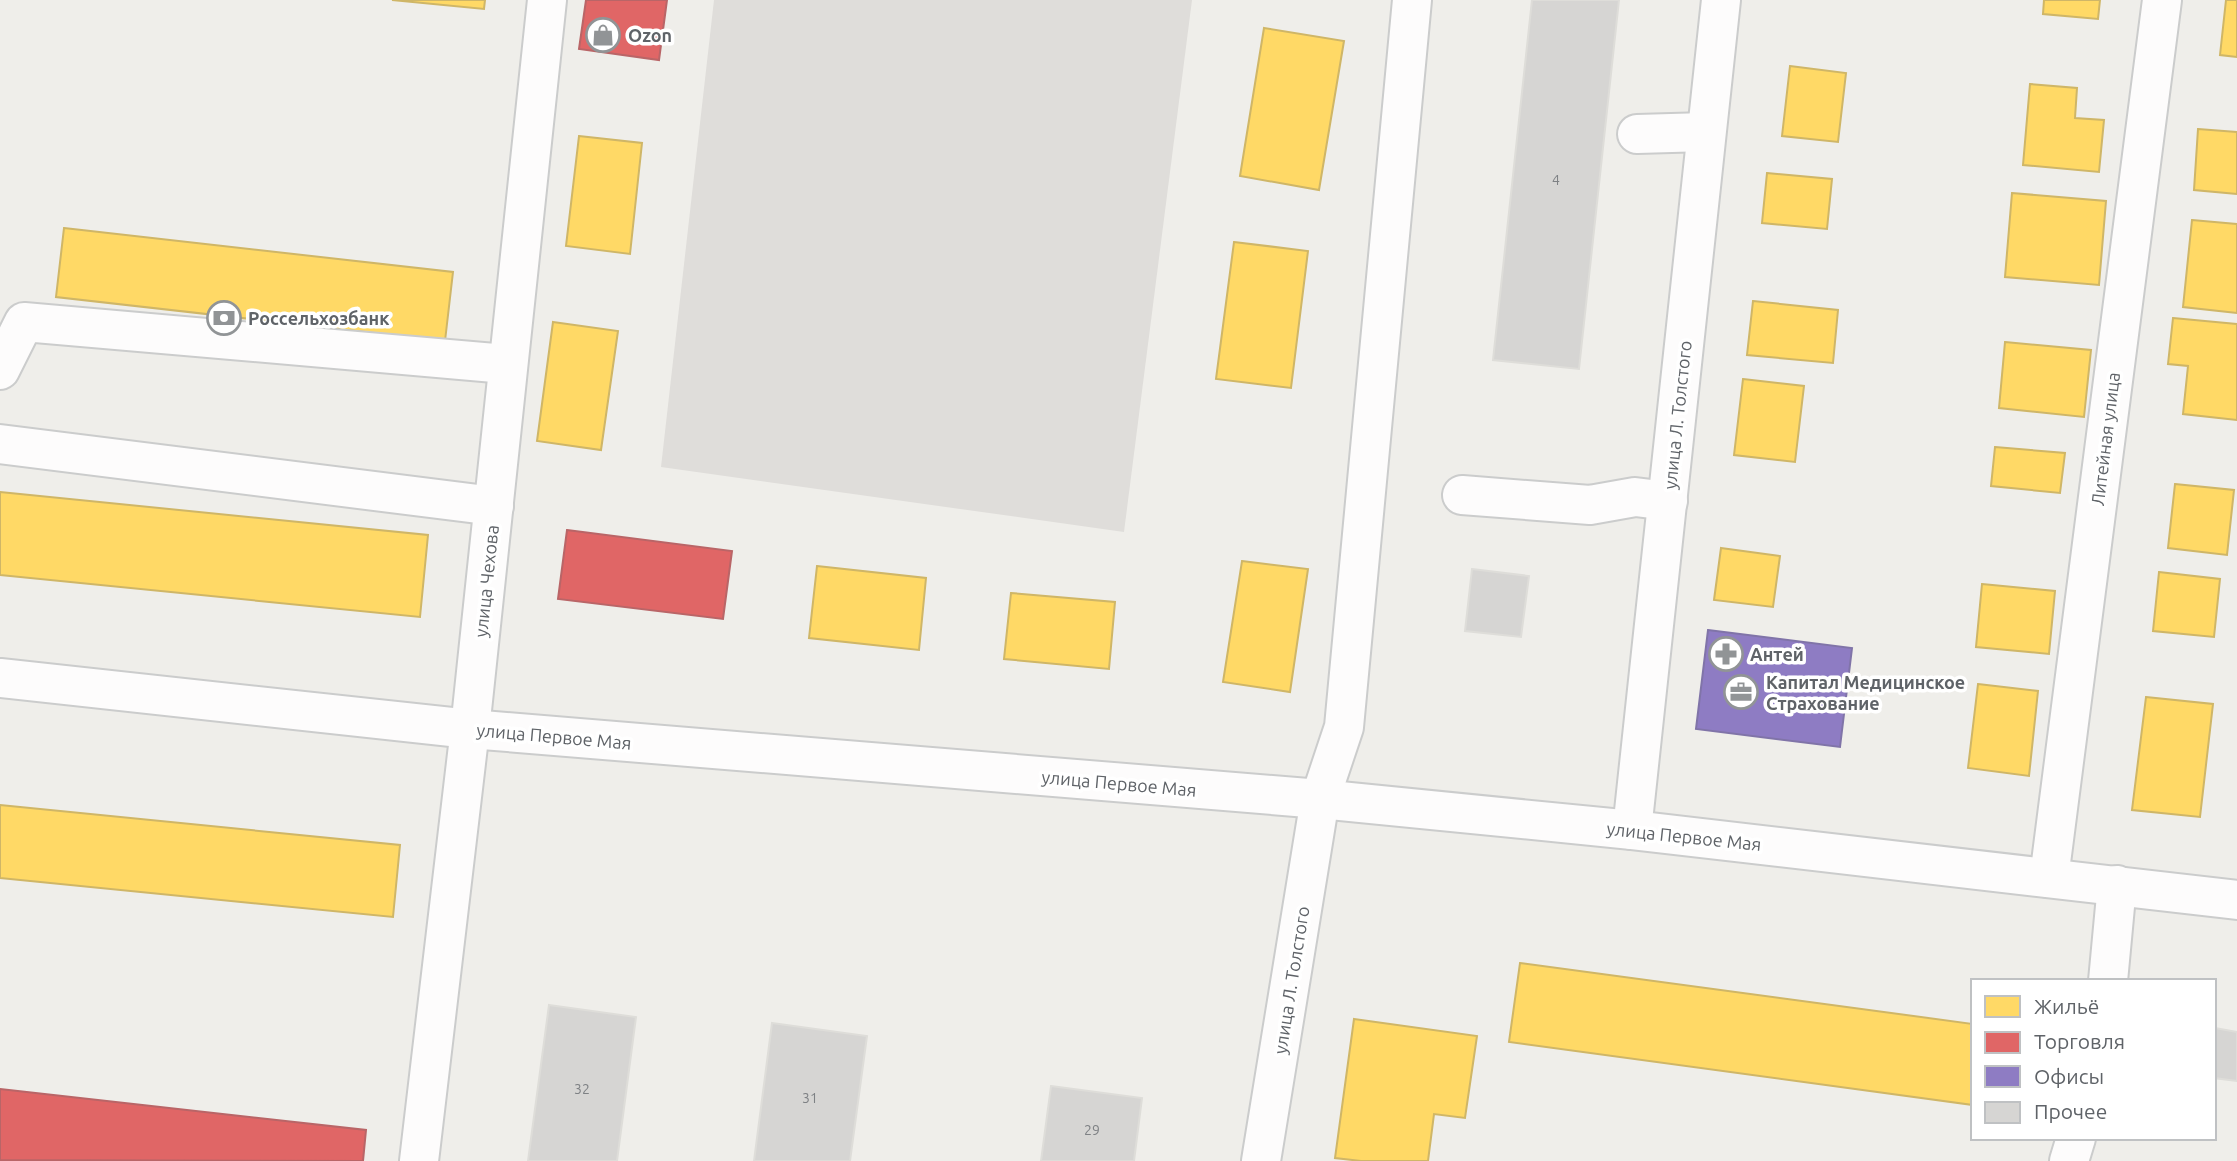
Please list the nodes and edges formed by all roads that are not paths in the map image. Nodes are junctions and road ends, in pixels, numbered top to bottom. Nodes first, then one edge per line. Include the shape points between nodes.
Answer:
1 (547, 0) edge
2 (1412, 0) edge
3 (1721, 0) edge
4 (2162, 0) edge
5 (1706, 132) junction
6 (1637, 134) dead end
7 (506, 364) junction
8 (0, 370) edge
9 (0, 444) edge
10 (1462, 495) dead end
11 (1668, 501) junction
12 (494, 506) junction
13 (0, 678) edge
14 (470, 729) junction
15 (1320, 799) junction
16 (1632, 830) junction
17 (2049, 878) junction
18 (2117, 885) junction
19 (2237, 900) edge
20 (2108, 979) edge
21 (2075, 1140) edge
22 (419, 1161) edge
23 (1261, 1161) edge
24 (2069, 1161) edge

1 - 7 street, улица Чехова
2 - 15 street, улица Л. Толстого via 1343,727
3 - 5 street, улица Л. Толстого
4 - 17 street, Литейная улица
5 - 6 street
5 - 11 street, улица Л. Толстого
7 - 8 street via 24,322
7 - 12 street, улица Чехова
9 - 12 street
10 - 11 street via 1590,505 1635,497
11 - 16 street, улица Л. Толстого
12 - 14 street, улица Чехова
13 - 14 street, улица Первое Мая
14 - 15 street, улица Первое Мая
14 - 22 street, улица Чехова
15 - 16 street, улица Первое Мая
15 - 23 street, улица Л. Толстого
16 - 17 street, улица Первое Мая
17 - 18 street, улица Первое Мая
18 - 19 street, улица Первое Мая
18 - 20 street
21 - 24 street

